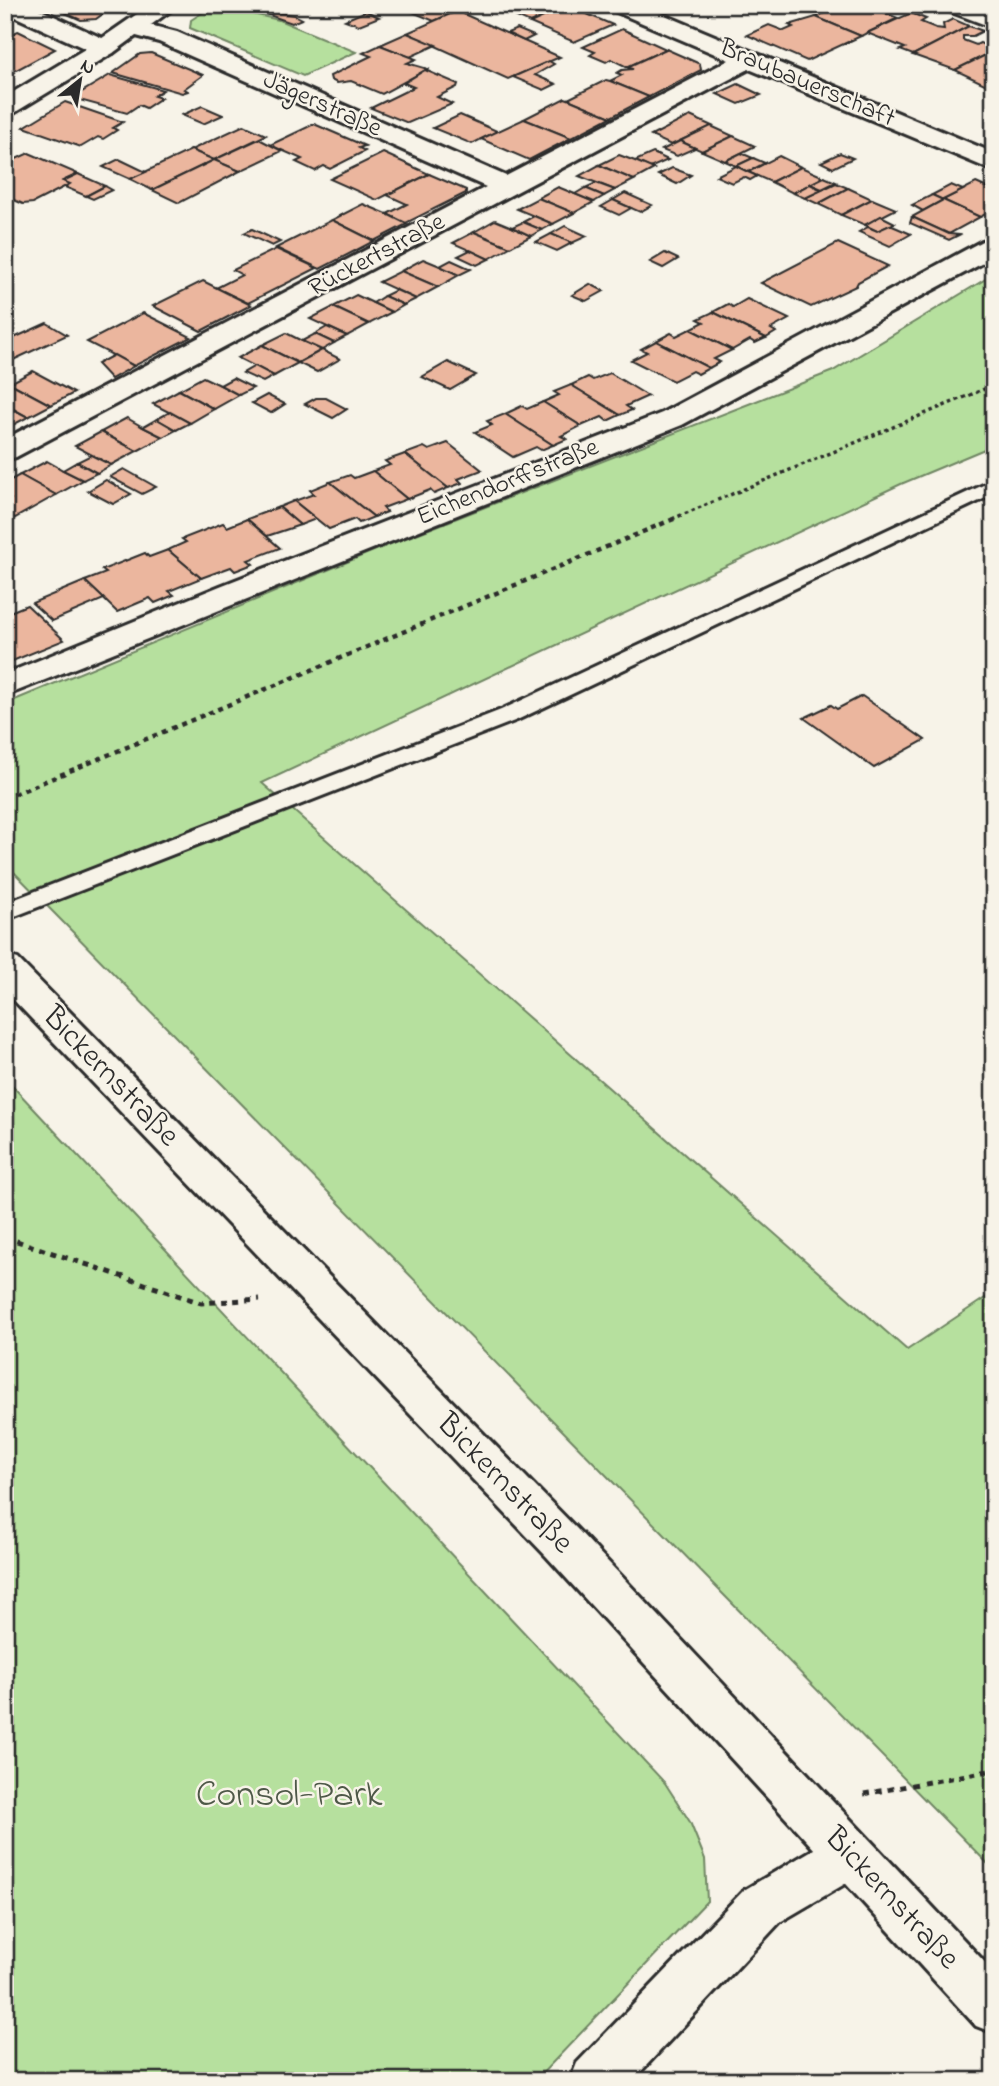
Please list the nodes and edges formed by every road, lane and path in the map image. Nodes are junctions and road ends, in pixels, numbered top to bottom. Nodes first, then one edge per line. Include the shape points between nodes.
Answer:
1 (10, 5) edge
2 (166, 5) edge
3 (620, 5) edge
4 (954, 5) edge
5 (994, 21) edge
6 (134, 28) junction
7 (104, 48) junction
8 (749, 60) junction
9 (5, 108) edge
10 (994, 163) edge
11 (508, 187) junction
12 (994, 246) edge
13 (994, 385) edge
14 (5, 452) edge
15 (994, 486) edge
16 (5, 686) edge
17 (5, 798) edge
18 (5, 912) edge
19 (5, 968) edge
20 (5, 1237) edge
21 (321, 1295) junction
22 (994, 1770) edge
23 (804, 1804) junction
24 (849, 1855) junction
25 (994, 2009) edge
26 (596, 2081) edge

1 - 7 street
2 - 6 street
3 - 8 street, Braubauerschaft
4 - 5 street
6 - 7 street
6 - 11 street, Jägerstraße via 168,37
7 - 9 street
8 - 10 street, Braubauerschaft
8 - 11 street, Rückertstraße
11 - 14 street, Rückertstraße
12 - 16 street, Eichendorffstraße via 673,419
13 - 17 path
15 - 18 lane via 509,715
19 - 21 street, Bickernstraße
20 - 21 path via 201,1303
21 - 23 street, Bickernstraße via 563,1544
22 - 23 path
23 - 24 street, Bickernstraße
24 - 25 street, Bickernstraße
24 - 26 street via 762,1906

